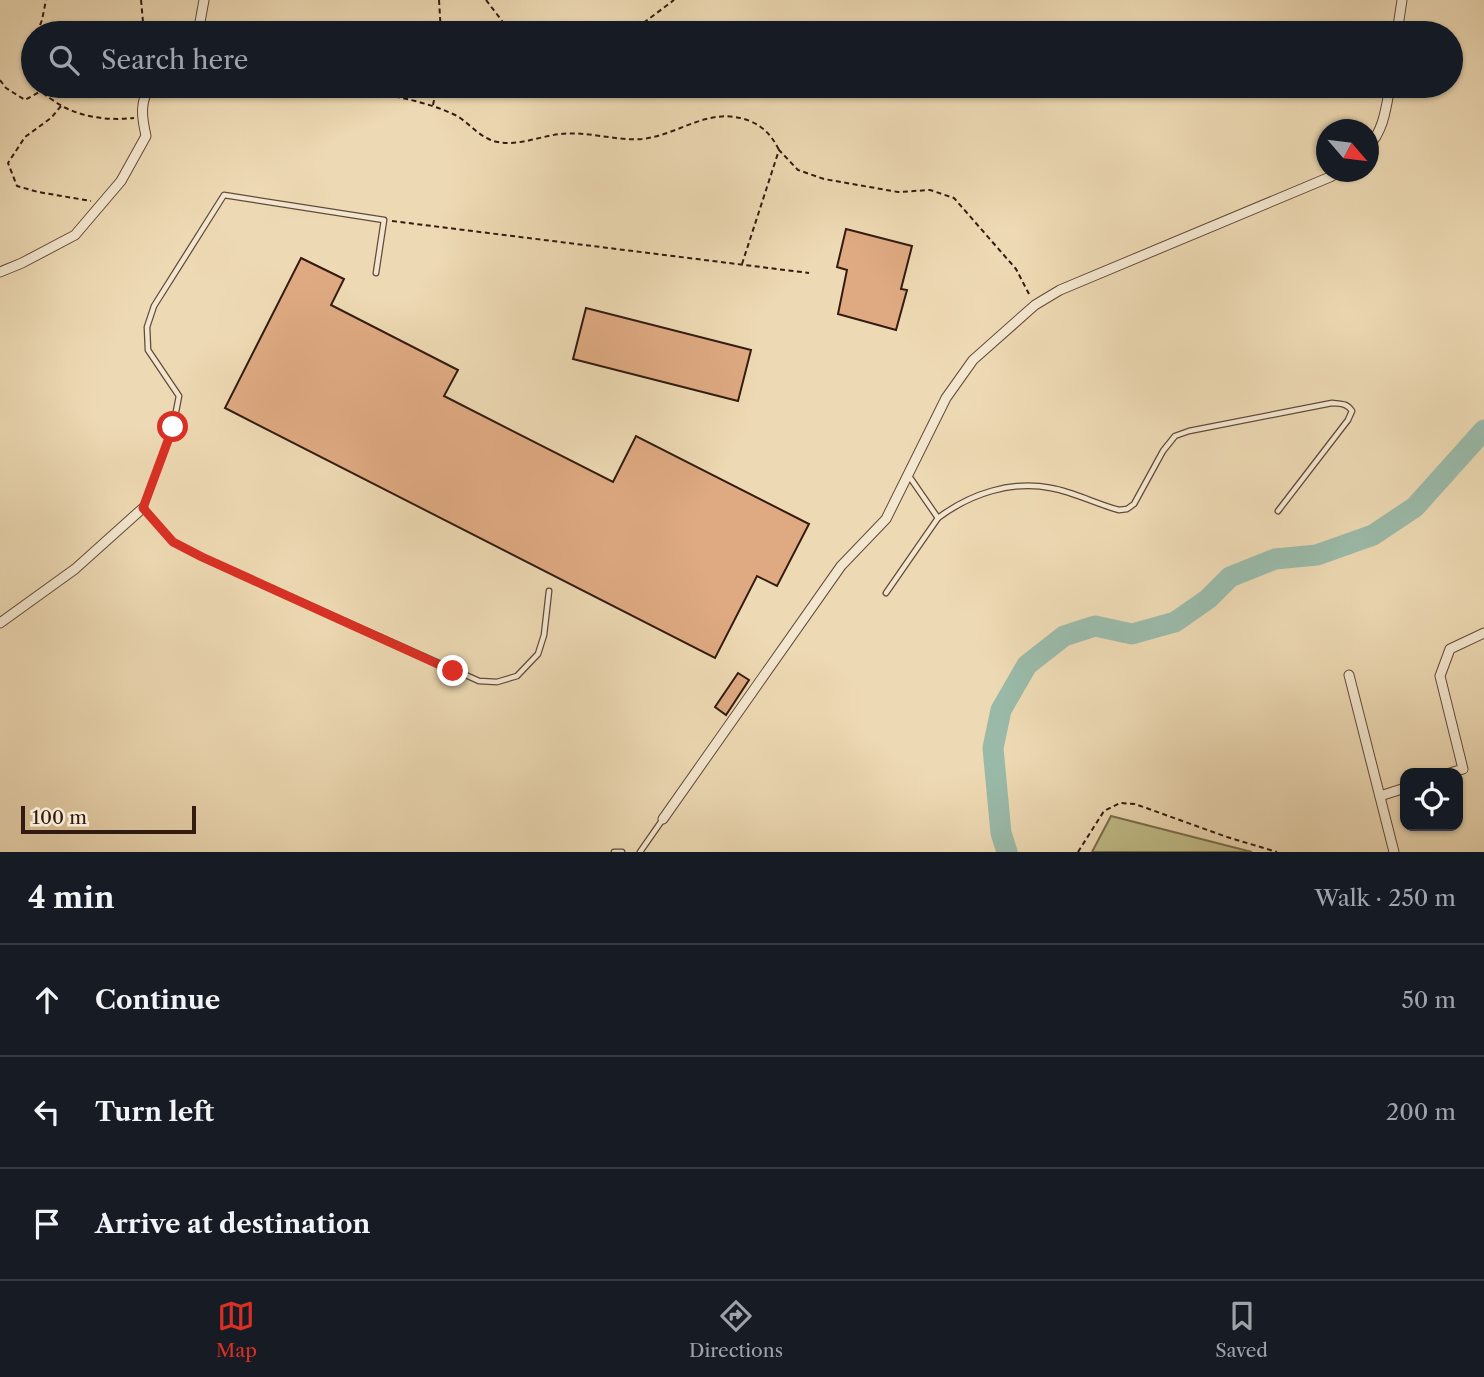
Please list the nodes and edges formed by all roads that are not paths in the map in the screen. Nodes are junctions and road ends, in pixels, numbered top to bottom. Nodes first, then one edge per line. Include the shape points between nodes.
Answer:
1 (204, 0) edge
2 (1402, 0) edge
3 (200, 21) edge
4 (1399, 21) edge
5 (144, 98) edge
6 (1388, 98) edge
7 (1379, 131) edge
8 (1318, 182) edge
9 (0, 272) edge
10 (376, 272) dead end
11 (909, 476) junction
12 (143, 508) junction
13 (1278, 511) dead end
14 (938, 518) junction
15 (549, 590) dead end
16 (886, 593) dead end
17 (0, 623) edge
18 (1484, 633) edge
19 (1349, 675) dead end
20 (1463, 768) edge
21 (1400, 790) edge
22 (1380, 796) junction
23 (663, 819) joint
24 (614, 852) edge
25 (622, 852) edge
26 (640, 852) edge
27 (1394, 852) edge

1 - 3 street
2 - 4 street
5 - 9 street via 146,136 121,181 75,235
6 - 7 street
8 - 11 street via 1060,290 1035,305 973,360 946,398
10 - 12 lane via 384,220 224,195 154,306 147,327 148,350 179,396 173,427
11 - 14 lane
11 - 23 street via 886,519 841,566
12 - 15 lane via 173,542 479,681 517,676 538,654
12 - 17 street via 75,569
13 - 14 lane via 1348,420 1349,407 1332,404 1175,436 1127,509 1031,485 994,489
14 - 16 lane
18 - 20 street via 1450,649 1440,676
19 - 22 street
21 - 22 street
22 - 27 street
23 - 26 lane
24 - 25 lane

